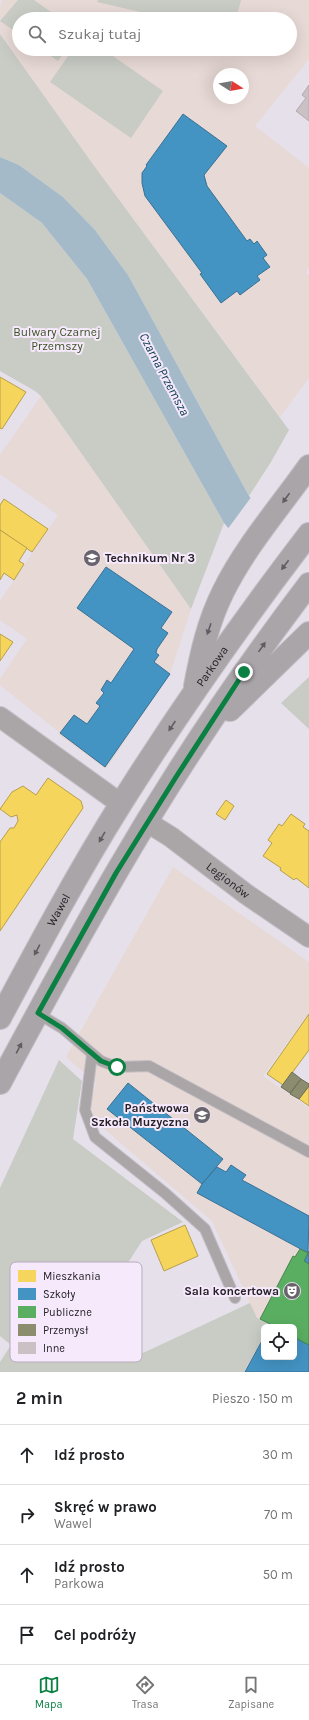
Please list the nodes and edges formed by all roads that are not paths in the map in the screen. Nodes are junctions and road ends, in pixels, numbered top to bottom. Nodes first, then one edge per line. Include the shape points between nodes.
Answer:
1 (309, 466) edge
2 (309, 534) edge
3 (309, 584) edge
4 (302, 640) edge
5 (194, 694) junction
6 (0, 717) edge
7 (201, 738) junction
8 (122, 804) junction
9 (147, 822) junction
10 (309, 937) edge
11 (38, 1013) junction
12 (0, 1018) edge
13 (92, 1054) junction
14 (0, 1083) edge
15 (309, 1152) edge
16 (234, 1298) dead end

1 -> 5 street via 246,554 222,593 203,647
2 -> 5 street, Parkowa via 252,608
7 -> 3 street via 244,672
4 - 7 street
5 -> 8 street, Parkowa
6 - 8 street
7 - 9 street
8 -> 12 street, Wawel via 46,931
9 - 10 street, Legionów
9 - 11 street
11 - 13 lane via 62,1028
14 -> 11 street
13 - 15 lane via 101,1061 117,1067 149,1066
13 - 16 lane via 85,1110 95,1137 205,1229

